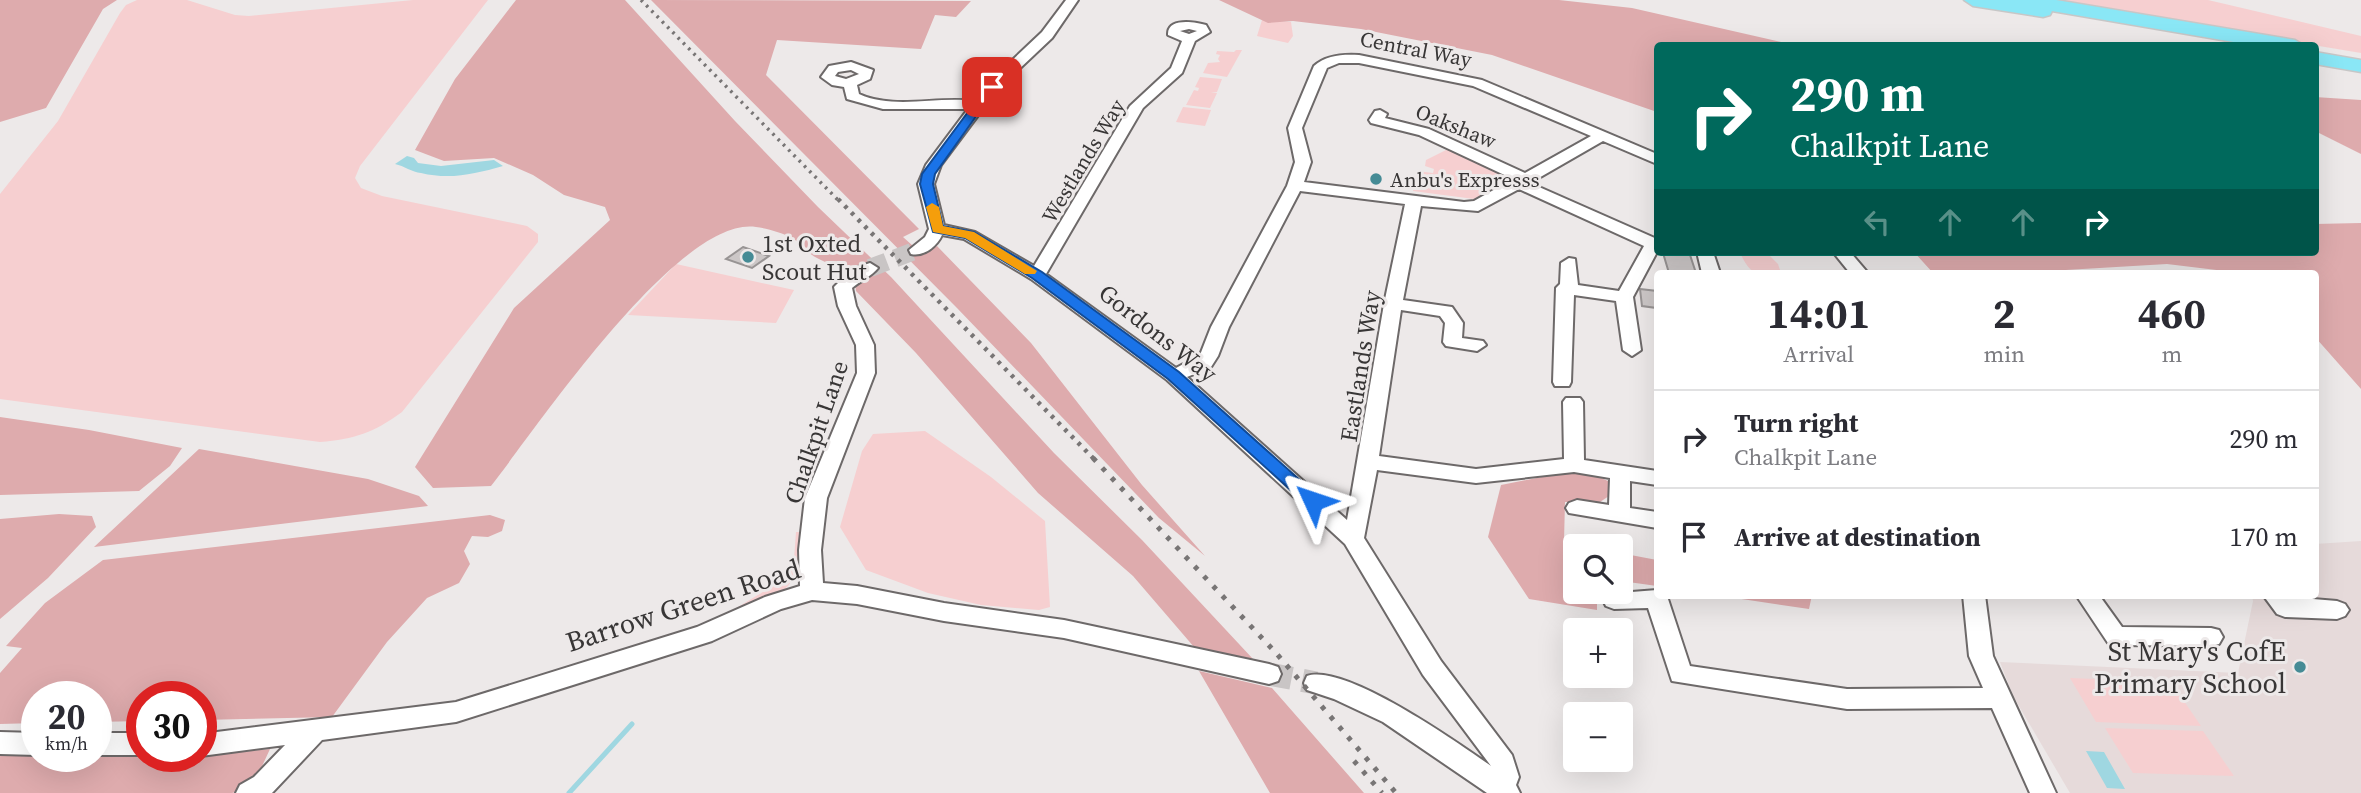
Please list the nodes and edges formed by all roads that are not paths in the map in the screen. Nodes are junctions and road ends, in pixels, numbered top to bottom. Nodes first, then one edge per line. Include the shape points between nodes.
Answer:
1 (1072, 0) edge
2 (1973, 0) edge
3 (2022, 0) edge
4 (1157, 27) dead end
5 (2220, 42) edge
6 (2271, 42) edge
7 (2319, 50) edge
8 (2361, 57) edge
9 (2319, 59) edge
10 (2361, 66) edge
11 (850, 83) dead end
12 (977, 106) junction
13 (1380, 114) dead end
14 (1602, 136) junction
15 (1654, 158) edge
16 (1521, 181) junction
17 (1294, 186) junction
18 (1414, 201) junction
19 (937, 229) junction
20 (1654, 245) edge
21 (1654, 247) edge
22 (917, 250) tunnel mouth
23 (1845, 256) edge
24 (1569, 263) dead end
25 (870, 268) tunnel mouth
26 (1857, 270) edge
27 (1037, 275) junction
28 (1569, 289) junction
29 (1624, 297) junction
30 (1393, 304) junction
31 (1476, 345) dead end
32 (1632, 350) dead end
33 (1174, 376) junction
34 (1562, 382) dead end
35 (1573, 401) dead end
36 (1369, 463) junction
37 (1574, 465) junction
38 (1620, 473) junction
39 (1654, 478) edge
40 (1577, 508) dead end
41 (1619, 514) junction
42 (1654, 520) edge
43 (1353, 538) junction
44 (812, 592) junction
45 (1975, 599) edge
46 (2090, 599) edge
47 (2277, 599) edge
48 (1633, 600) edge
49 (2337, 610) dead end
50 (2211, 637) dead end
51 (1269, 674) tunnel mouth
52 (1316, 683) tunnel mouth
53 (2000, 698) junction
54 (315, 730) junction
55 (0, 743) edge
56 (217, 743) edge
57 (21, 744) edge
58 (1504, 791) edge
59 (249, 793) edge
60 (2043, 793) edge

1 - 12 street via 1047,34
2 - 5 highway
3 - 6 highway
4 - 27 street, Westlands Way via 1174,30 1189,25 1204,30 1190,38 1177,70 1137,106
7 - 8 highway
9 - 10 highway
11 - 12 street via 852,96 869,103
12 - 19 street via 929,174 926,184
13 - 16 street, Oakshaw via 1376,120 1424,132
14 - 15 street, Central Way
14 - 16 street
14 - 17 street, Central Way via 1476,83 1359,59 1334,59 1321,66 1295,128 1303,162
16 - 18 street via 1478,206
16 - 20 street
17 - 18 street
17 - 33 street, Central Way via 1209,356 1204,363
18 - 30 street, Eastlands Way
19 - 22 street via 932,240
19 - 27 street, Gordons Way via 969,235
21 - 29 street
23 - 26 street
24 - 28 street
25 - 44 street, Chalkpit Lane via 843,287 869,355 816,498 810,550
27 - 33 street, Gordons Way
28 - 29 street
28 - 34 street via 1565,288
29 - 32 street
30 - 31 street via 1446,311 1454,323 1452,342
30 - 36 street, Eastlands Way
33 - 43 street, Gordons Way
35 - 37 street
36 - 37 street via 1476,475
36 - 43 street, Eastlands Way
37 - 38 street
38 - 39 street
38 - 41 street
40 - 41 street
41 - 42 street
43 - 58 street, Gordons Way via 1432,668 1503,763
44 - 51 street, Barrow Green Road via 858,595 1065,629
44 - 54 street, Barrow Green Road via 773,603 705,634 456,712
45 - 53 street via 1982,656
46 - 50 street via 2116,636
47 - 49 street via 2285,608
48 - 53 street via 1657,599 1681,674 1847,699
52 - 58 street via 1371,702
53 - 60 street
54 - 56 street, Barrow Green Road
54 - 59 street via 263,785
55 - 57 street

